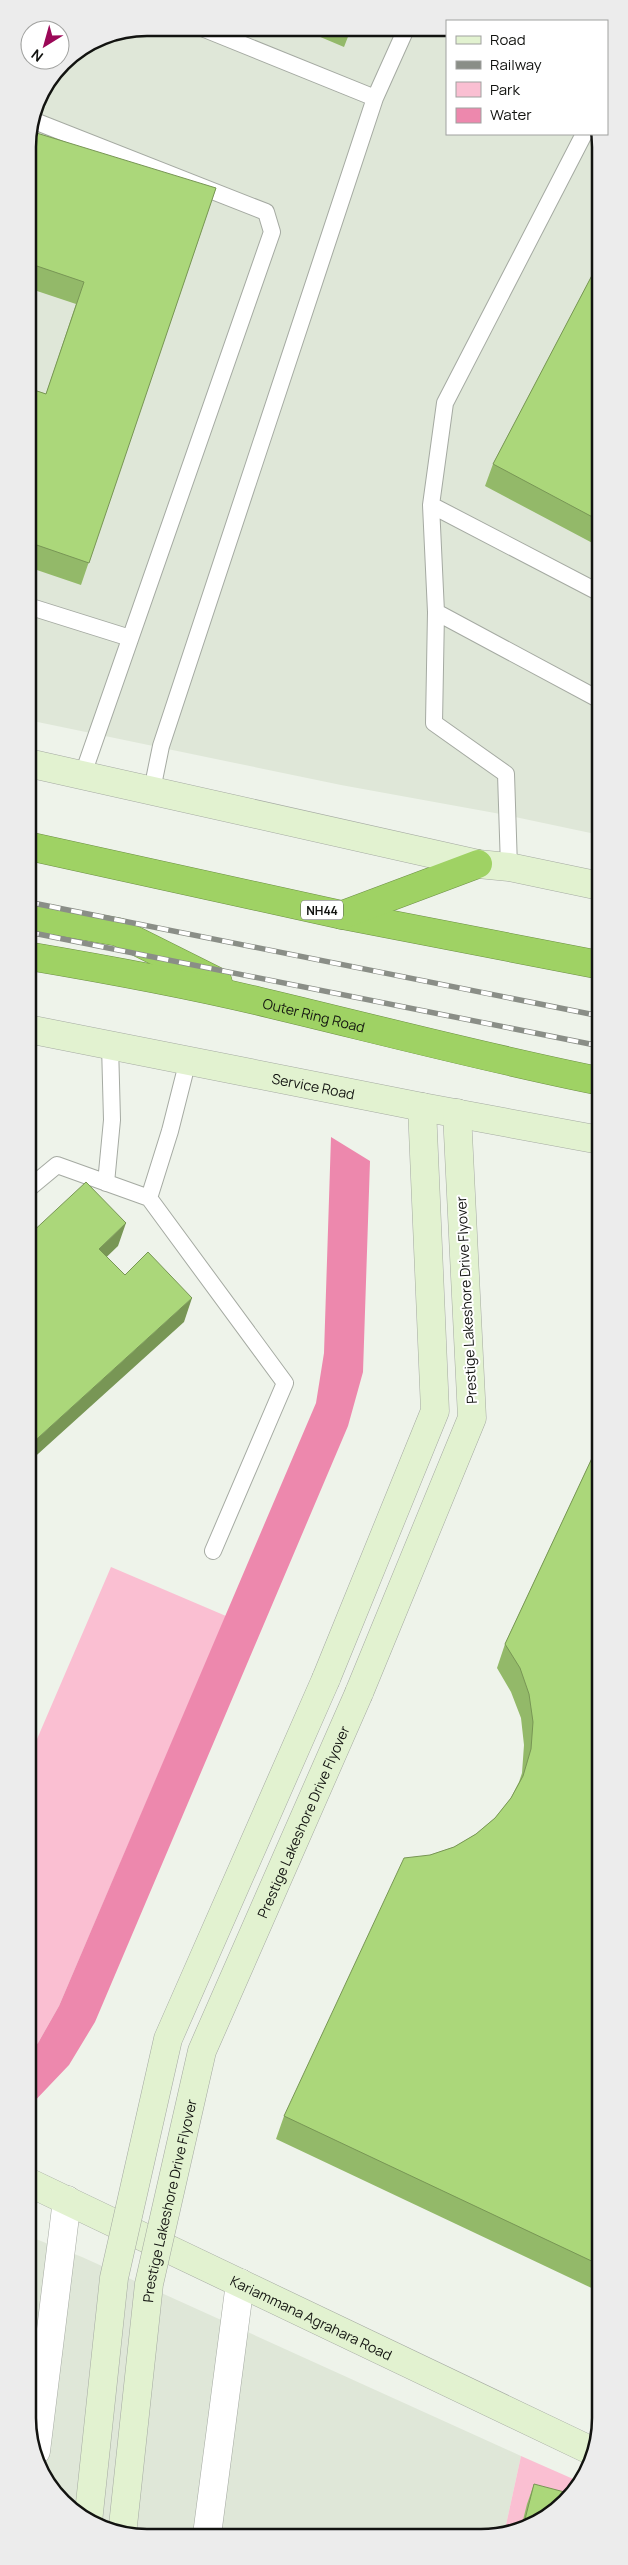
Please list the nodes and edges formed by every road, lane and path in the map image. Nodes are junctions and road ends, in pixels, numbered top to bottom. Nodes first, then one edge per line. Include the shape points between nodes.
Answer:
1 (222, 36) edge
2 (403, 36) edge
3 (375, 98) junction
4 (39, 123) edge
5 (583, 135) edge
6 (431, 505) junction
7 (592, 589) edge
8 (36, 609) edge
9 (436, 612) junction
10 (130, 638) junction
11 (592, 696) edge
12 (36, 765) edge
13 (83, 774) junction
14 (152, 790) junction
15 (36, 848) edge
16 (478, 864) junction
17 (509, 867) junction
18 (592, 884) edge
19 (342, 915) junction
20 (36, 917) edge
21 (36, 957) edge
22 (592, 964) edge
23 (256, 1000) junction
24 (36, 1031) edge
25 (110, 1045) junction
26 (188, 1060) junction
27 (592, 1079) edge
28 (422, 1107) junction
29 (458, 1113) junction
30 (592, 1138) edge
31 (36, 1182) edge
32 (106, 1182) junction
33 (149, 1198) junction
34 (213, 1551) dead end
35 (36, 2186) edge
36 (67, 2200) junction
37 (240, 2283) junction
38 (38, 2437) edge
39 (587, 2449) edge
40 (89, 2512) edge
41 (123, 2526) edge
42 (208, 2529) edge

1 - 3 lane
2 - 3 lane
3 - 14 lane via 161,746
4 - 10 lane via 266,212 272,232
5 - 6 lane via 445,403
6 - 7 lane
6 - 9 lane
8 - 10 lane
9 - 11 lane
9 - 17 lane via 434,723 506,774
10 - 13 lane
12 - 13 street
13 - 14 street
14 - 16 street
15 - 19 highway, NH44
16 - 17 street
16 - 19 highway
17 - 18 street
19 - 22 highway, NH44
20 - 23 highway via 118,932
21 - 23 highway, Outer Ring Road
23 - 27 highway, Outer Ring Road via 516,1064
24 - 25 street, Service Road
25 - 26 street, Service Road
25 - 32 lane via 112,1120
26 - 28 street, Service Road
26 - 33 lane
28 - 29 street, Service Road
28 - 40 street, bridge via 435,1412 326,1679 168,2039 114,2278
29 - 30 street, Service Road
29 - 41 street, Prestige Lakeshore Drive Flyover, bridge via 472,1418 359,1693 202,2051 149,2284
31 - 32 lane via 57,1165
32 - 33 lane
33 - 34 lane via 285,1383
35 - 36 street, Kariammana Agrahara Road
36 - 37 street, Kariammana Agrahara Road
36 - 38 street
37 - 39 street, Kariammana Agrahara Road
37 - 42 street

